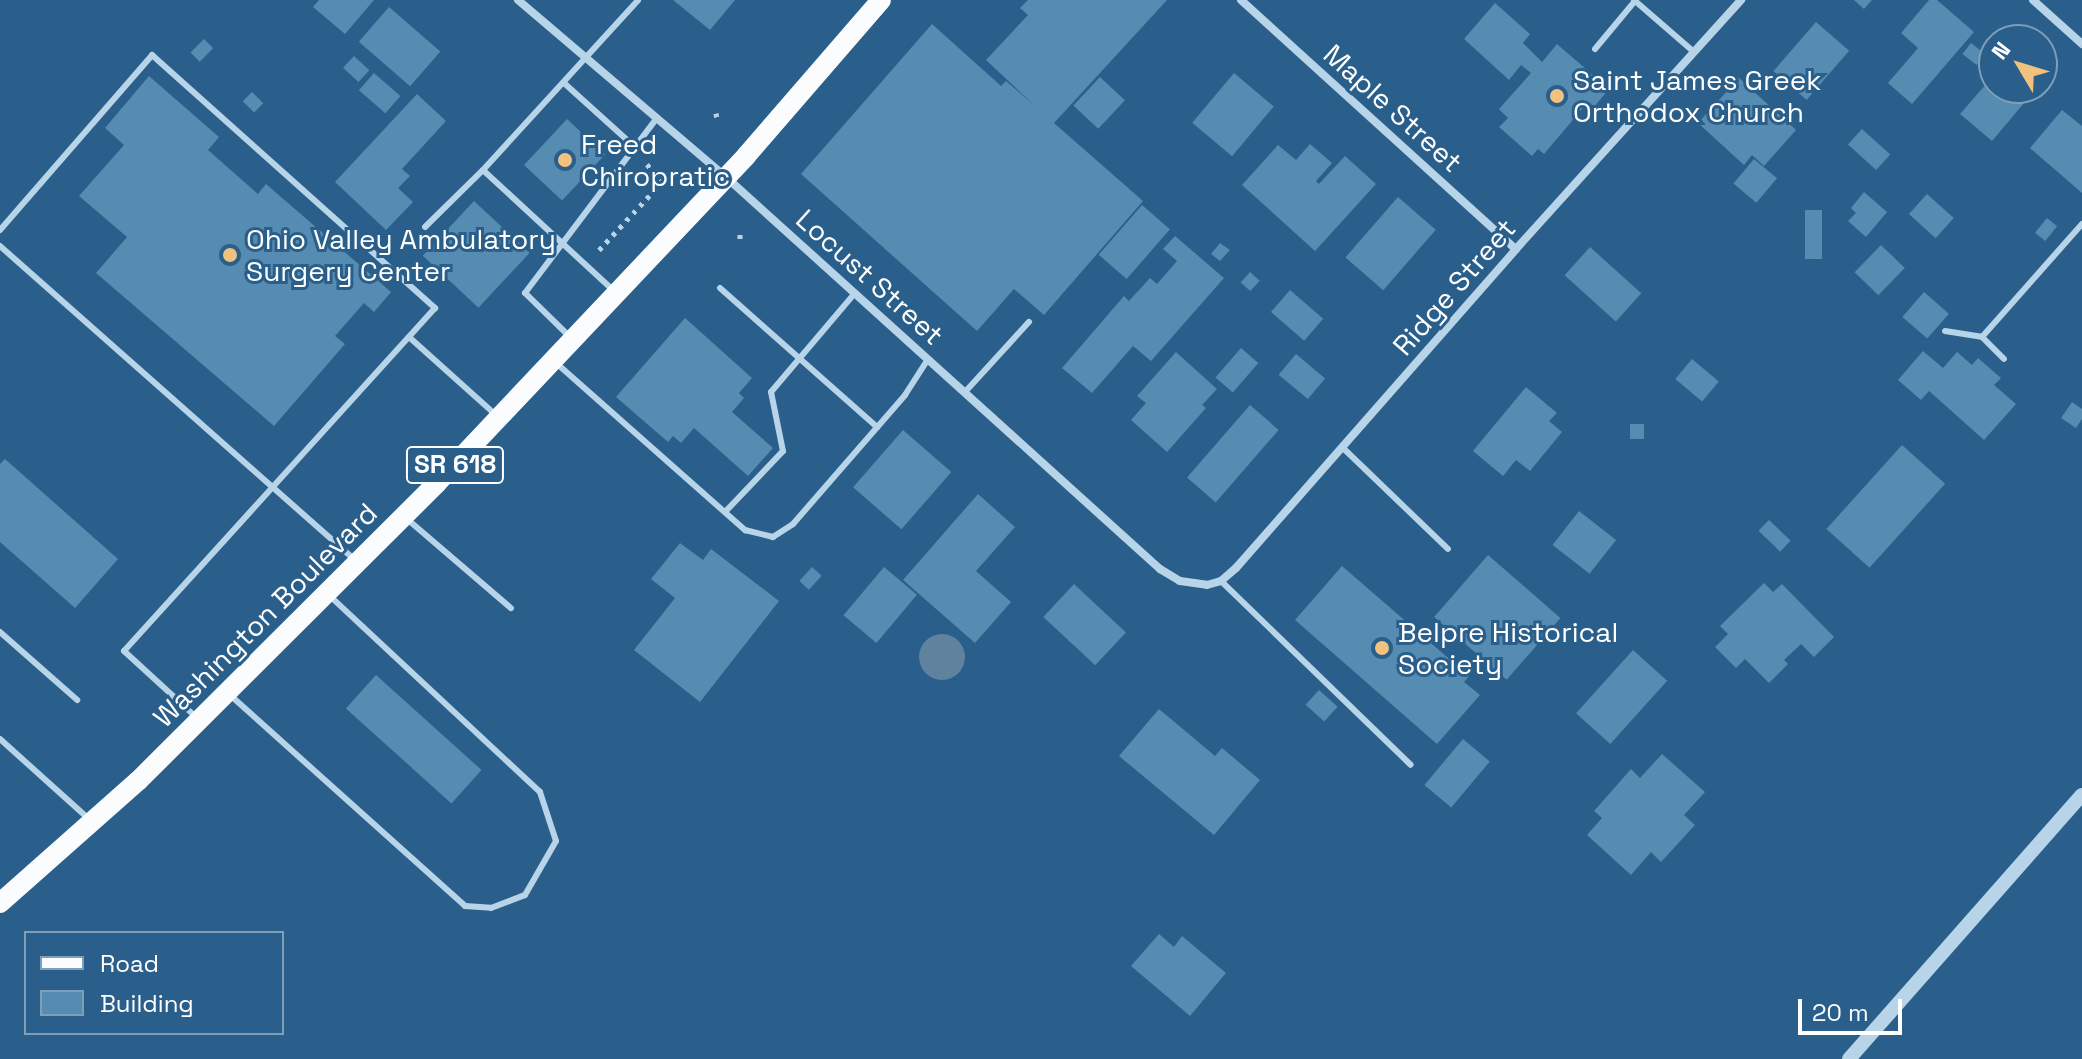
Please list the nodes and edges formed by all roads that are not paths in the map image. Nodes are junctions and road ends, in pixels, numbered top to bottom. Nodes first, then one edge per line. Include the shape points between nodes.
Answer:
1 (518, 0) edge
2 (638, 0) edge
3 (881, 0) edge
4 (1241, 0) edge
5 (1635, 0) edge
6 (1741, 0) edge
7 (2033, 0) edge
8 (2082, 44) edge
9 (1595, 49) dead end
10 (1694, 52) junction
11 (587, 59) junction
12 (564, 83) junction
13 (657, 118) junction
14 (636, 148) junction
15 (483, 170) junction
16 (726, 177) junction
17 (2082, 224) edge
18 (425, 227) dead end
19 (0, 230) edge
20 (563, 243) junction
21 (0, 246) edge
22 (1516, 249) junction
23 (720, 288) dead end
24 (855, 293) junction
25 (617, 294) junction
26 (1029, 322) dead end
27 (1945, 331) dead end
28 (409, 337) junction
29 (1982, 337) junction
30 (573, 340) junction
31 (801, 357) junction
32 (928, 359) junction
33 (2004, 359) dead end
34 (554, 360) junction
35 (965, 392) junction
36 (499, 418) junction
37 (877, 427) junction
38 (1342, 447) junction
39 (272, 486) junction
40 (725, 512) junction
41 (404, 517) junction
42 (1448, 549) dead end
43 (358, 562) junction
44 (1221, 581) junction
45 (327, 593) junction
46 (511, 608) dead end
47 (0, 632) edge
48 (227, 693) junction
49 (77, 700) dead end
50 (199, 720) junction
51 (0, 739) edge
52 (1411, 765) dead end
53 (2082, 795) edge
54 (92, 822) junction
55 (0, 903) edge
56 (1849, 1059) edge

1 - 11 street, Locust Street
2 - 11 lane
3 - 16 main road, Washington Boulevard / SR 618
4 - 22 street, Maple Street
5 - 9 lane
5 - 10 lane
6 - 10 street, Ridge Street
7 - 8 street
10 - 22 street, Ridge Street
11 - 12 lane
11 - 13 street, Locust Street
12 - 14 lane
12 - 15 lane
13 - 14 lane
13 - 16 street, Locust Street
14 - 20 lane
15 - 18 lane
15 - 20 lane
16 - 24 street, Locust Street
16 - 25 main road, Washington Boulevard / SR 618
17 - 29 lane
19 - 28 lane via 152,55 435,308
20 - 25 lane
20 - 30 lane via 525,293
21 - 39 lane
22 - 38 street, Ridge Street
23 - 31 lane
24 - 31 lane
24 - 32 street, Locust Street
25 - 30 main road, Washington Boulevard / SR 618
26 - 35 lane
27 - 29 lane
28 - 36 lane
28 - 39 lane
29 - 33 lane
30 - 34 main road, Washington Boulevard / SR 618
31 - 37 lane
31 - 40 lane via 771,392 783,451
32 - 35 street, Locust Street
32 - 37 lane
34 - 36 main road, Washington Boulevard / SR 618
34 - 40 lane
35 - 44 street, Locust Street via 1160,569 1192,585
36 - 41 main road, Washington Boulevard / SR 618
37 - 40 lane via 793,524 773,537 745,530
38 - 42 lane
38 - 44 street, Ridge Street
39 - 43 lane
39 - 50 lane via 124,651
41 - 43 main road, Washington Boulevard / SR 618
41 - 46 lane
43 - 45 main road, Washington Boulevard / SR 618
44 - 52 lane
45 - 48 main road, Washington Boulevard / SR 618
45 - 48 lane via 540,792 556,841 525,895 491,908 465,906
47 - 49 lane
48 - 50 main road, Washington Boulevard / SR 618
50 - 54 main road, Washington Boulevard / SR 618
51 - 54 lane
53 - 56 street
54 - 55 main road, Washington Boulevard / SR 618

